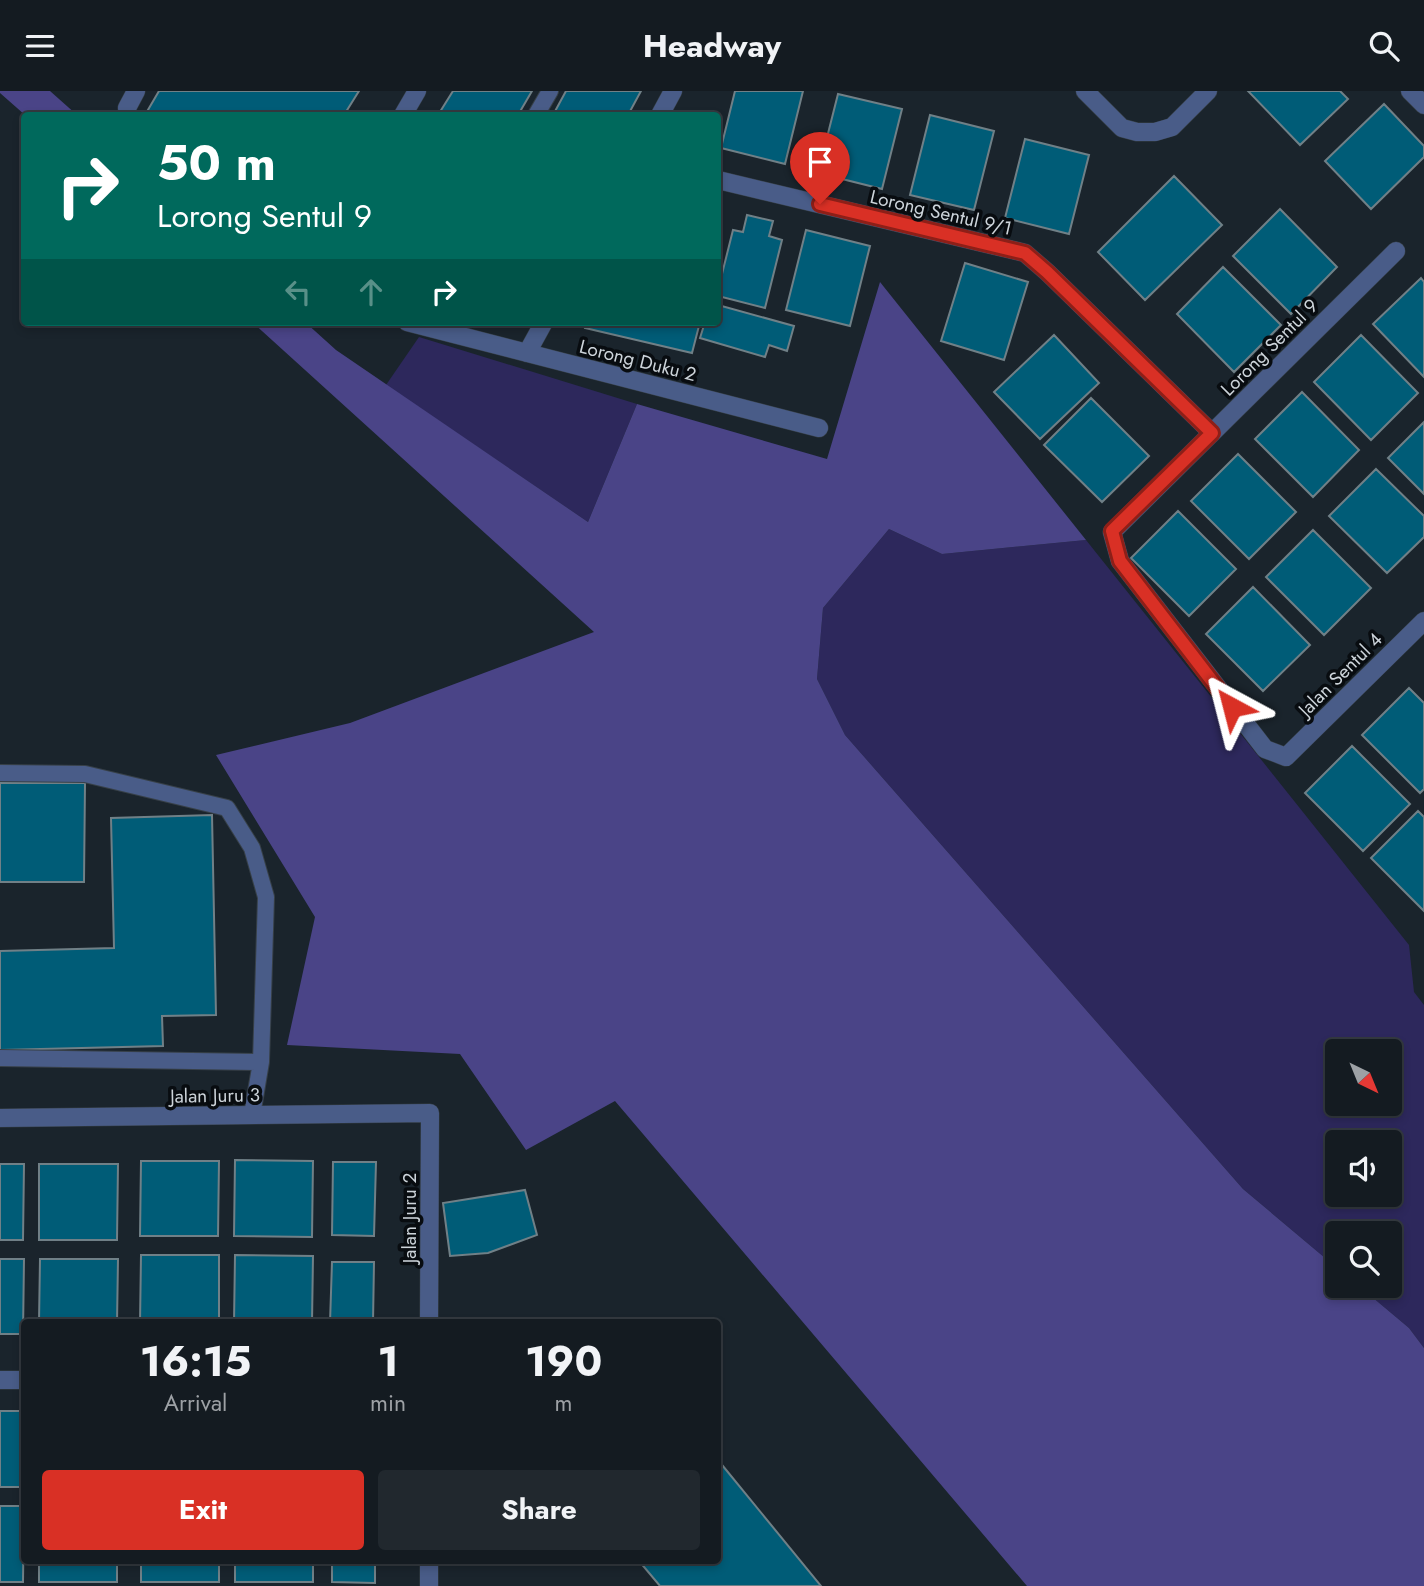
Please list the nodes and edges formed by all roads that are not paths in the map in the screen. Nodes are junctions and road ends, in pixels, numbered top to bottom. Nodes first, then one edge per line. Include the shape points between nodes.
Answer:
1 (136, 91) edge
2 (417, 91) edge
3 (550, 91) edge
4 (673, 91) edge
5 (1085, 91) edge
6 (1208, 91) edge
7 (1410, 91) edge
8 (1424, 105) edge
9 (127, 107) dead end
10 (405, 112) edge
11 (538, 112) edge
12 (662, 112) edge
13 (721, 181) edge
14 (1396, 251) dead end
15 (426, 326) edge
16 (542, 326) edge
17 (527, 353) junction
18 (819, 428) dead end
19 (1212, 433) junction
20 (1424, 621) edge
21 (1286, 757) joint
22 (0, 773) edge
23 (0, 1058) edge
24 (261, 1062) junction
25 (430, 1113) joint
26 (253, 1115) junction
27 (0, 1118) edge
28 (429, 1319) edge
29 (0, 1380) edge
30 (21, 1380) edge
31 (429, 1564) edge
32 (429, 1586) edge

1 - 9 street
2 - 10 street
3 - 11 lane
4 - 12 street
5 - 6 street via 1122,128 1137,132 1172,127
7 - 8 street
13 - 19 street, Lorong Sentul 9/1 via 1025,253
14 - 19 street, Lorong Sentul 9
15 - 17 street, Lorong Duku 2
16 - 17 street
17 - 18 street, Lorong Duku 2
19 - 21 street, Lorong Sentul 9 via 1112,531 1120,561 1247,727 1265,749
20 - 21 street, Jalan Sentul 4
22 - 24 lane via 85,774 227,808 252,848 266,897
23 - 24 lane
24 - 26 lane
25 - 26 street, Jalan Juru 3
25 - 28 street, Jalan Juru 2
26 - 27 street, Jalan Juru 3
29 - 30 street
31 - 32 street

